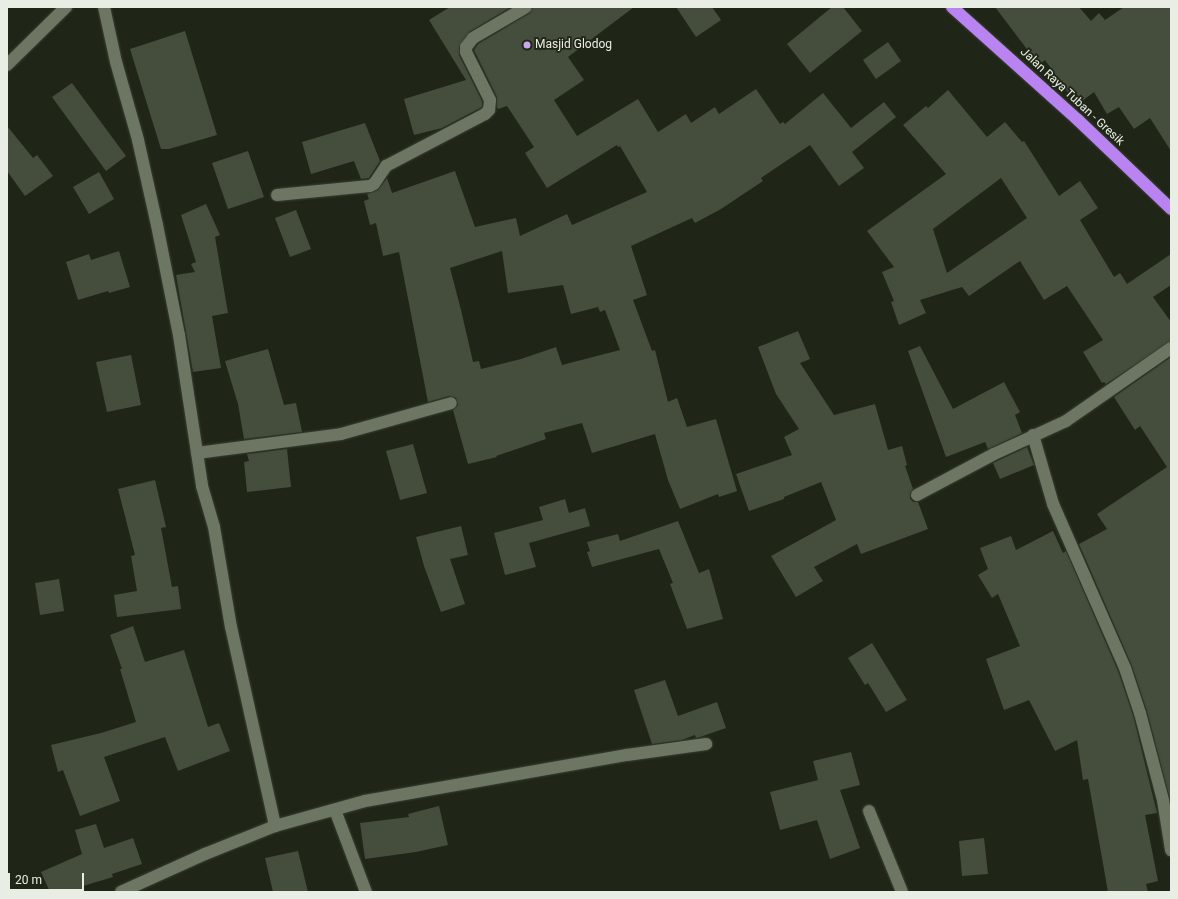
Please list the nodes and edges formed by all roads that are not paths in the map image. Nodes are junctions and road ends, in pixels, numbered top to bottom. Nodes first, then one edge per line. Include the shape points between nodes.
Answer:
1 (66, 7) edge
2 (104, 7) edge
3 (526, 7) edge
4 (952, 7) edge
5 (7, 65) edge
6 (277, 195) dead end
7 (1171, 209) edge
8 (1171, 348) edge
9 (451, 403) dead end
10 (1033, 435) junction
11 (197, 452) junction
12 (917, 495) dead end
13 (706, 744) dead end
14 (335, 810) junction
15 (869, 810) dead end
16 (275, 826) junction
17 (1171, 850) edge
18 (121, 892) edge
19 (366, 892) edge
20 (902, 892) edge

1 - 5 street
2 - 11 street via 157,225 179,335
3 - 6 street via 473,38 466,47 466,52 490,100 489,110 485,114 386,166 370,186
4 - 7 highway, Jalan Raya Tuban - Gresik via 1078,120
8 - 10 street via 1066,421
9 - 11 street via 341,434
10 - 12 street
10 - 17 street via 1053,504 1125,668 1138,705 1163,800
11 - 16 street via 202,486 214,527 231,627
13 - 14 street via 381,799
14 - 16 street
14 - 19 street
15 - 20 street
16 - 18 street via 204,854

